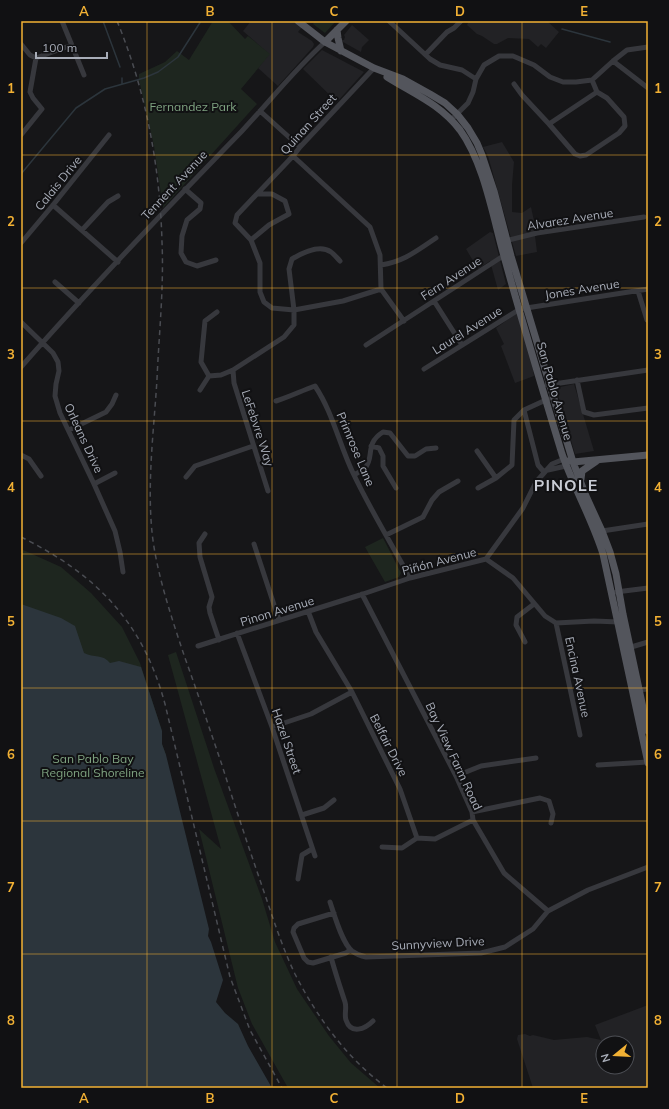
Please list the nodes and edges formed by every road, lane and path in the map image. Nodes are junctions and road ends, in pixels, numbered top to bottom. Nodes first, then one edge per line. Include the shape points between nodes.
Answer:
1 (62, 21) edge
2 (298, 21) edge
3 (346, 21) edge
4 (389, 21) edge
5 (461, 21) edge
6 (337, 30) junction
7 (325, 42) junction
8 (21, 44) edge
9 (72, 45) junction
10 (648, 47) edge
11 (342, 50) junction
12 (426, 54) junction
13 (36, 58) junction
14 (613, 61) junction
15 (374, 68) junction
16 (84, 75) dead end
17 (476, 78) junction
18 (592, 80) junction
19 (514, 84) dead end
20 (648, 88) edge
21 (597, 92) junction
22 (260, 111) junction
23 (454, 117) junction
24 (549, 124) junction
25 (21, 135) edge
26 (109, 135) dead end
27 (300, 147) junction
28 (293, 156) junction
29 (185, 189) junction
30 (257, 194) junction
31 (118, 196) dead end
32 (53, 205) junction
33 (644, 217) dead end
34 (82, 230) junction
35 (436, 238) dead end
36 (252, 240) junction
37 (504, 241) junction
38 (21, 243) edge
39 (508, 256) junction
40 (216, 260) dead end
41 (340, 261) dead end
42 (118, 262) junction
43 (381, 265) junction
44 (55, 282) dead end
45 (381, 288) junction
46 (648, 289) edge
47 (638, 290) junction
48 (434, 301) junction
49 (79, 303) junction
50 (523, 308) junction
51 (294, 310) junction
52 (216, 312) dead end
53 (647, 320) edge
54 (404, 321) junction
55 (21, 322) edge
56 (42, 344) junction
57 (366, 345) dead end
58 (462, 345) junction
59 (21, 367) edge
60 (424, 369) dead end
61 (233, 370) junction
62 (648, 370) edge
63 (209, 376) junction
64 (577, 380) junction
65 (546, 385) junction
66 (200, 390) dead end
67 (116, 395) dead end
68 (554, 397) junction
69 (546, 400) junction
70 (276, 401) dead end
71 (648, 408) edge
72 (524, 410) junction
73 (69, 430) junction
74 (253, 446) junction
75 (371, 446) junction
76 (436, 448) dead end
77 (477, 451) dead end
78 (21, 455) edge
79 (648, 455) edge
80 (599, 459) junction
81 (565, 462) junction
82 (573, 462) junction
83 (546, 471) junction
84 (115, 473) dead end
85 (354, 474) junction
86 (41, 476) dead end
87 (186, 477) dead end
88 (496, 478) junction
89 (458, 482) dead end
90 (581, 483) junction
91 (94, 484) junction
92 (396, 488) dead end
93 (478, 488) dead end
94 (268, 491) dead end
95 (648, 524) edge
96 (602, 531) junction
97 (205, 534) dead end
98 (386, 535) junction
99 (254, 544) dead end
100 (486, 559) junction
101 (123, 572) dead end
102 (410, 578) junction
103 (648, 588) edge
104 (619, 592) junction
105 (611, 593) junction
106 (362, 594) junction
107 (534, 604) junction
108 (308, 611) junction
109 (279, 620) junction
110 (621, 622) junction
111 (556, 623) junction
112 (237, 634) junction
113 (219, 640) junction
114 (525, 642) dead end
115 (648, 642) edge
116 (198, 646) dead end
117 (626, 648) junction
118 (648, 689) edge
119 (635, 691) junction
120 (352, 692) junction
121 (272, 727) junction
122 (648, 731) edge
123 (580, 735) dead end
124 (536, 758) dead end
125 (648, 763) edge
126 (598, 765) dead end
127 (456, 776) junction
128 (334, 800) dead end
129 (472, 812) junction
130 (302, 815) junction
131 (473, 820) junction
132 (551, 823) dead end
133 (417, 838) junction
134 (382, 847) dead end
135 (312, 849) junction
136 (315, 856) dead end
137 (648, 867) edge
138 (298, 879) dead end
139 (330, 902) dead end
140 (548, 911) junction
141 (334, 913) junction
142 (350, 950) junction
143 (331, 957) junction
144 (373, 1021) dead end

1 - 9 street
2 - 7 main road, San Pablo Avenue
3 - 6 main road, Tennent Avenue
4 - 12 street
5 - 12 street
6 - 7 main road, Tennent Avenue
6 - 11 main road
7 - 11 main road, San Pablo Avenue
7 - 22 street, Tennent Avenue
8 - 13 street
9 - 13 street
9 - 16 street
10 - 14 street via 627,50
11 - 15 main road, San Pablo Avenue
12 - 17 street via 440,65 462,70
13 - 25 street via 30,92 42,108
14 - 18 street
14 - 20 street
15 - 23 main road, San Pablo Avenue
15 - 27 street, Quinan Street
17 - 18 street via 484,65 491,60 499,56 513,56 563,82
17 - 23 street via 468,103
18 - 21 street
19 - 24 street
21 - 24 street
21 - 24 street via 607,98 624,117 625,126 603,144 580,156 575,154
22 - 27 street
22 - 29 street, Tennent Avenue
23 - 37 main road, San Pablo Avenue via 470,146
26 - 32 street, Calais Drive
27 - 28 street, Quinan Street
28 - 30 street, Quinan Street
28 - 43 street via 370,227
29 - 40 street via 201,203 200,209 188,220 182,236 181,253 186,262 197,266
29 - 42 street, Tennent Avenue
30 - 36 street, Quinan Street via 237,215 235,223
30 - 36 street via 272,194 285,201 290,214 269,225
31 - 34 street via 108,202
32 - 34 street
32 - 38 street, Calais Drive
33 - 37 street, Alvarez Avenue
34 - 42 street
35 - 43 street via 405,258
36 - 51 street via 260,263 260,292 264,302 272,308
37 - 39 main road, San Pablo Avenue
39 - 48 street, Fern Avenue via 500,258
39 - 50 main road, San Pablo Avenue
41 - 51 street via 330,251 321,249 304,252 292,259 290,269
42 - 49 street, Tennent Avenue
43 - 45 street
44 - 49 street
45 - 51 street via 343,301
45 - 54 street
46 - 47 street, Jones Avenue
47 - 50 street, Jones Avenue
47 - 53 street
48 - 54 street, Fern Avenue
48 - 58 street
49 - 56 street, Tennent Avenue
50 - 58 street, Laurel Avenue
50 - 65 main road, San Pablo Avenue
51 - 61 street via 294,325 284,337
52 - 63 street via 205,321 201,362
54 - 57 street, Fern Avenue
55 - 56 street, Orleans Drive
56 - 59 street, Tennent Avenue
56 - 73 street, Orleans Drive via 58,362 55,396
58 - 60 street, Laurel Avenue
61 - 63 street
61 - 74 street, LeFebvre Way via 234,383
62 - 64 street
63 - 66 street
64 - 65 street
64 - 71 street via 584,412 594,415
65 - 68 main road, San Pablo Avenue
65 - 69 main road, San Pablo Avenue
67 - 73 street via 106,412
68 - 69 street
68 - 82 main road, San Pablo Avenue
69 - 72 street
69 - 81 main road, San Pablo Avenue
70 - 85 street, Primrose Lane via 315,386 336,426 343,451
72 - 83 street via 538,465
72 - 88 street via 514,420 512,465
73 - 91 street, Orleans Drive
74 - 87 street via 194,466
74 - 94 street, LeFebvre Way
75 - 76 street via 375,437 382,432 390,433 408,456
75 - 85 street via 368,463 364,469
75 - 92 street via 378,448 383,456 383,466
77 - 88 street
78 - 86 street via 29,459
79 - 80 main road
80 - 82 main road
80 - 90 main road via 582,471
81 - 82 main road
81 - 83 street, Piñón Avenue via 552,464
81 - 105 main road, San Pablo Avenue via 596,532
82 - 90 main road, San Pablo Avenue
83 - 100 street, Piñón Avenue via 536,482 523,508
84 - 91 street
85 - 98 street, Primrose Lane
88 - 93 street
89 - 98 street via 439,492 423,517
90 - 96 main road, San Pablo Avenue
91 - 101 street, Orleans Drive via 115,531
95 - 96 street
96 - 104 main road, San Pablo Avenue
97 - 113 street via 199,543 200,557 212,598 210,613
98 - 102 street, Primrose Lane
99 - 109 street
100 - 102 street, Piñón Avenue
100 - 107 street via 512,578
102 - 106 street, Piñón Avenue
103 - 104 street
104 - 105 street
104 - 110 main road, San Pablo Avenue
105 - 110 main road, San Pablo Avenue
106 - 108 street, Pinon Avenue
106 - 127 street, Bay View Farm Road
107 - 111 street
107 - 114 street via 517,617 516,625
108 - 109 street, Pinon Avenue
108 - 120 street, Belfair Drive via 316,632
109 - 112 street, Pinon Avenue
110 - 111 street
110 - 117 main road, San Pablo Avenue
111 - 123 street, Encina Avenue
112 - 113 street, Pinon Avenue
112 - 121 street, Hazel Street
113 - 116 street, Pinon Avenue
115 - 117 street
117 - 119 main road, San Pablo Avenue
118 - 119 street
119 - 122 main road, San Pablo Avenue
119 - 125 main road, San Pablo Avenue
120 - 121 street via 311,714
120 - 133 street, Belfair Drive via 400,789
121 - 130 street, Hazel Street
124 - 127 street via 480,766
125 - 126 street
127 - 129 street, Bay View Farm Road
128 - 130 street via 324,808
129 - 131 street, Bay View Farm Road
129 - 132 street via 540,798 549,801 553,814
130 - 135 street, Hazel Street
131 - 133 street via 435,839
131 - 140 street, Bay View Farm Road via 504,873
133 - 134 street via 402,848
135 - 136 street, Hazel Street
135 - 138 street via 302,854
137 - 140 street, Sunnyview Drive via 588,890
139 - 141 street
140 - 142 street, Sunnyview Drive via 533,929 505,947 481,953 366,957
141 - 142 street
141 - 143 street via 298,924 293,932 308,962 313,963
142 - 143 street
143 - 144 street via 346,1006 345,1020 349,1026 361,1030

